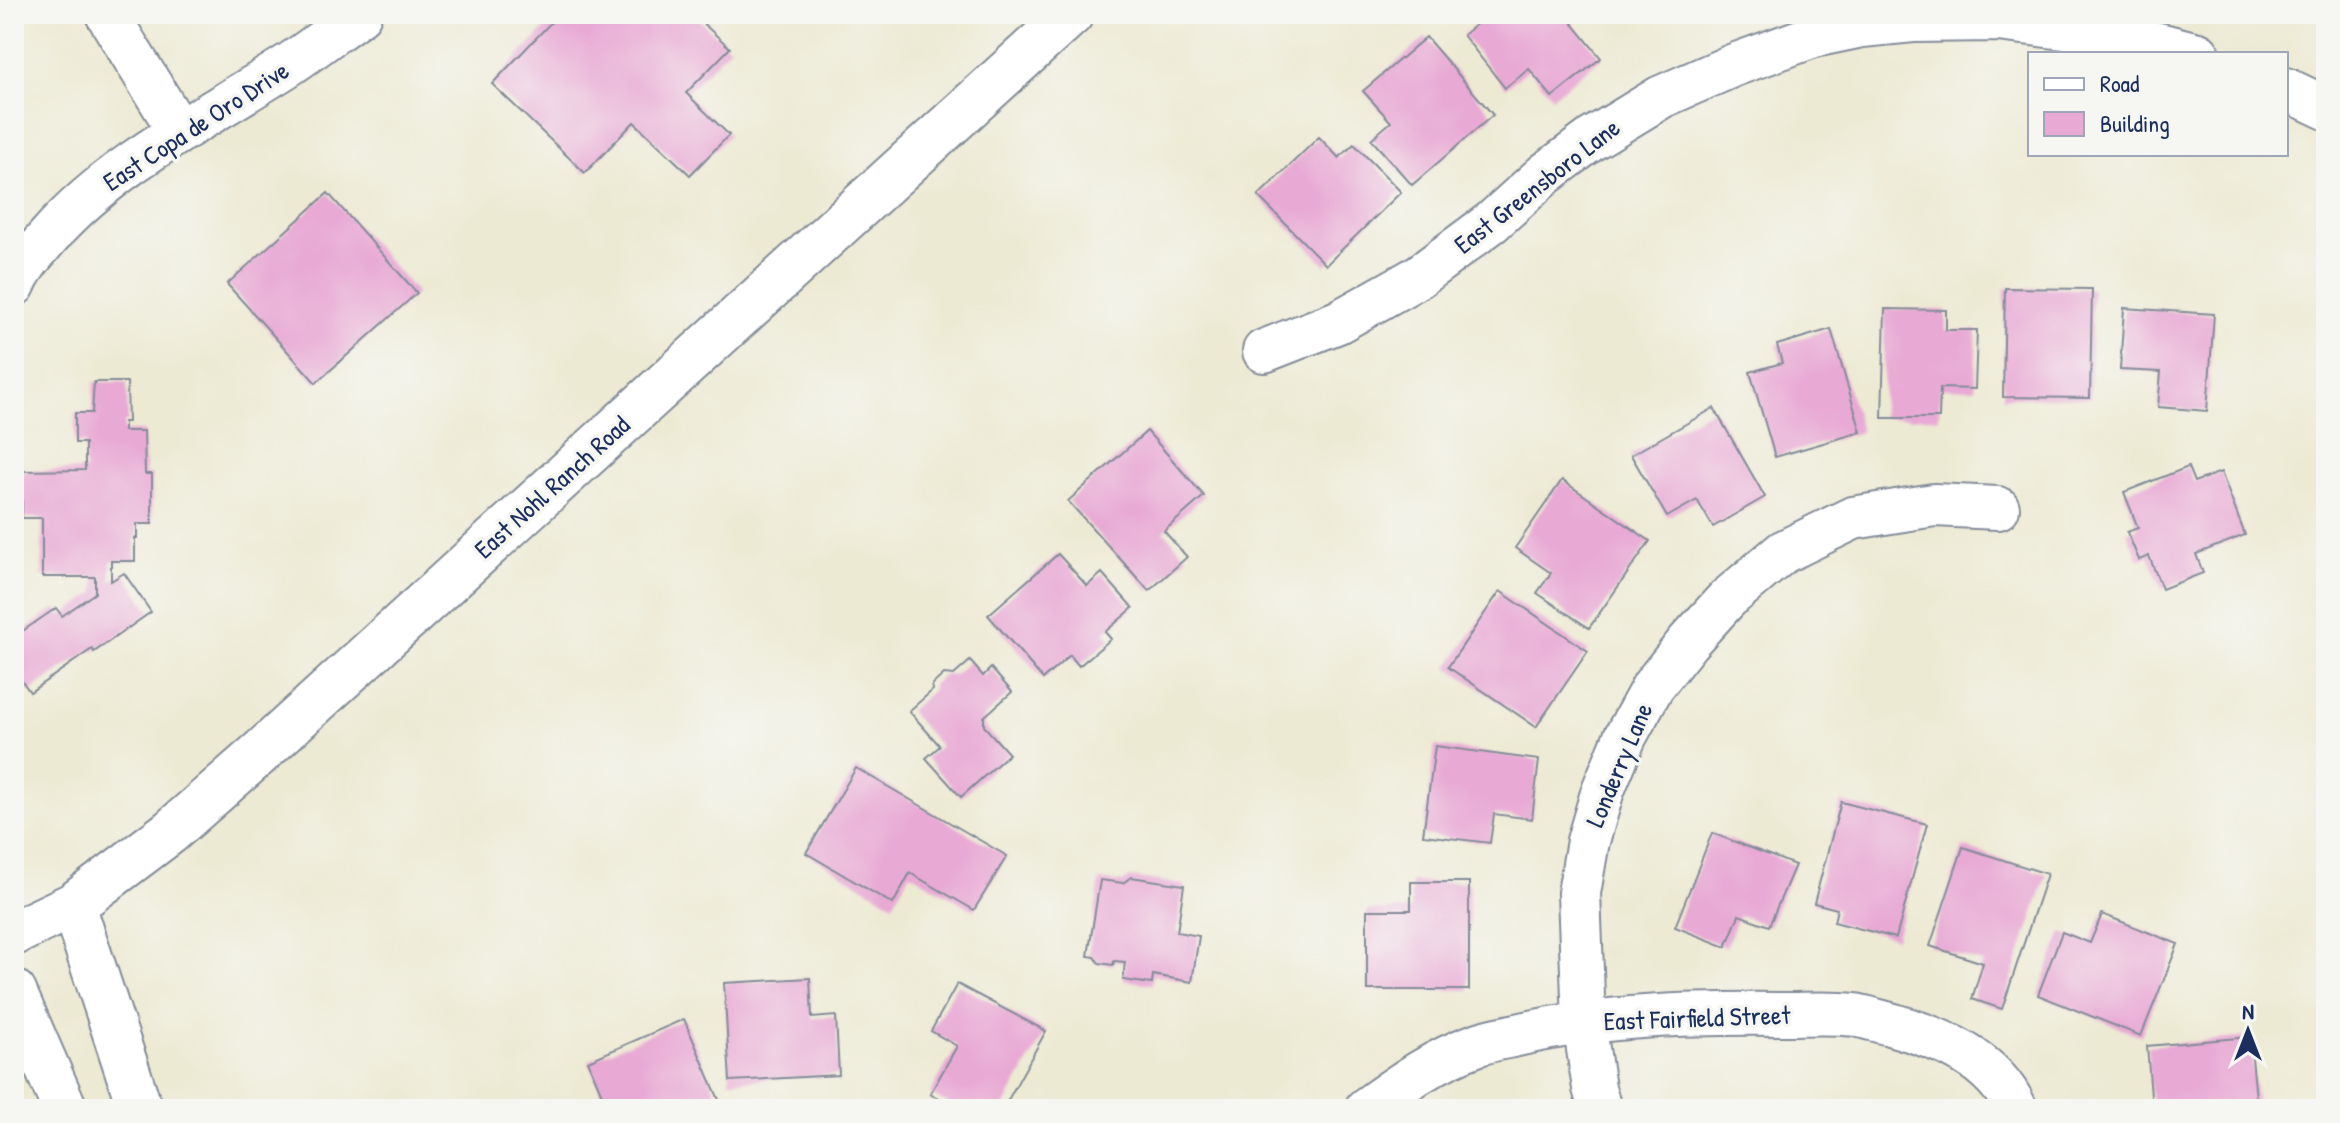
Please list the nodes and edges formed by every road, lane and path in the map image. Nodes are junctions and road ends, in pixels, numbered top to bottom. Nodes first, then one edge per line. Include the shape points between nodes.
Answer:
1 (107, 14) edge
2 (360, 14) edge
3 (1071, 14) edge
4 (2190, 52) edge
5 (179, 131) junction
6 (14, 285) edge
7 (1264, 351) dead end
8 (1998, 508) dead end
9 (73, 905) junction
10 (14, 933) edge
11 (14, 992) edge
12 (1584, 1023) junction
13 (65, 1109) edge
14 (140, 1109) edge
15 (1366, 1109) edge
16 (1600, 1109) edge
17 (2016, 1109) edge

1 - 5 street
2 - 5 street, East Copa de Oro Drive via 292,63
3 - 9 main road, East Nohl Ranch Road via 261,752 170,832
4 - 7 street, East Greensboro Lane via 2123,35 1998,20 1913,21 1814,36 1661,97 1580,147 1418,277 1338,322
5 - 6 street, East Copa de Oro Drive via 68,215 21,269
8 - 12 street, Londerry Lane via 1934,505 1853,518 1783,552 1727,599 1688,642 1653,686 1625,737 1588,841 1579,893
9 - 10 main road, East Nohl Ranch Road
9 - 14 main road
11 - 13 main road
12 - 15 street, East Fairfield Street via 1477,1044 1433,1064
12 - 16 street, Londerry Lane
12 - 17 street, East Fairfield Street via 1854,1015 1957,1048 1982,1064

